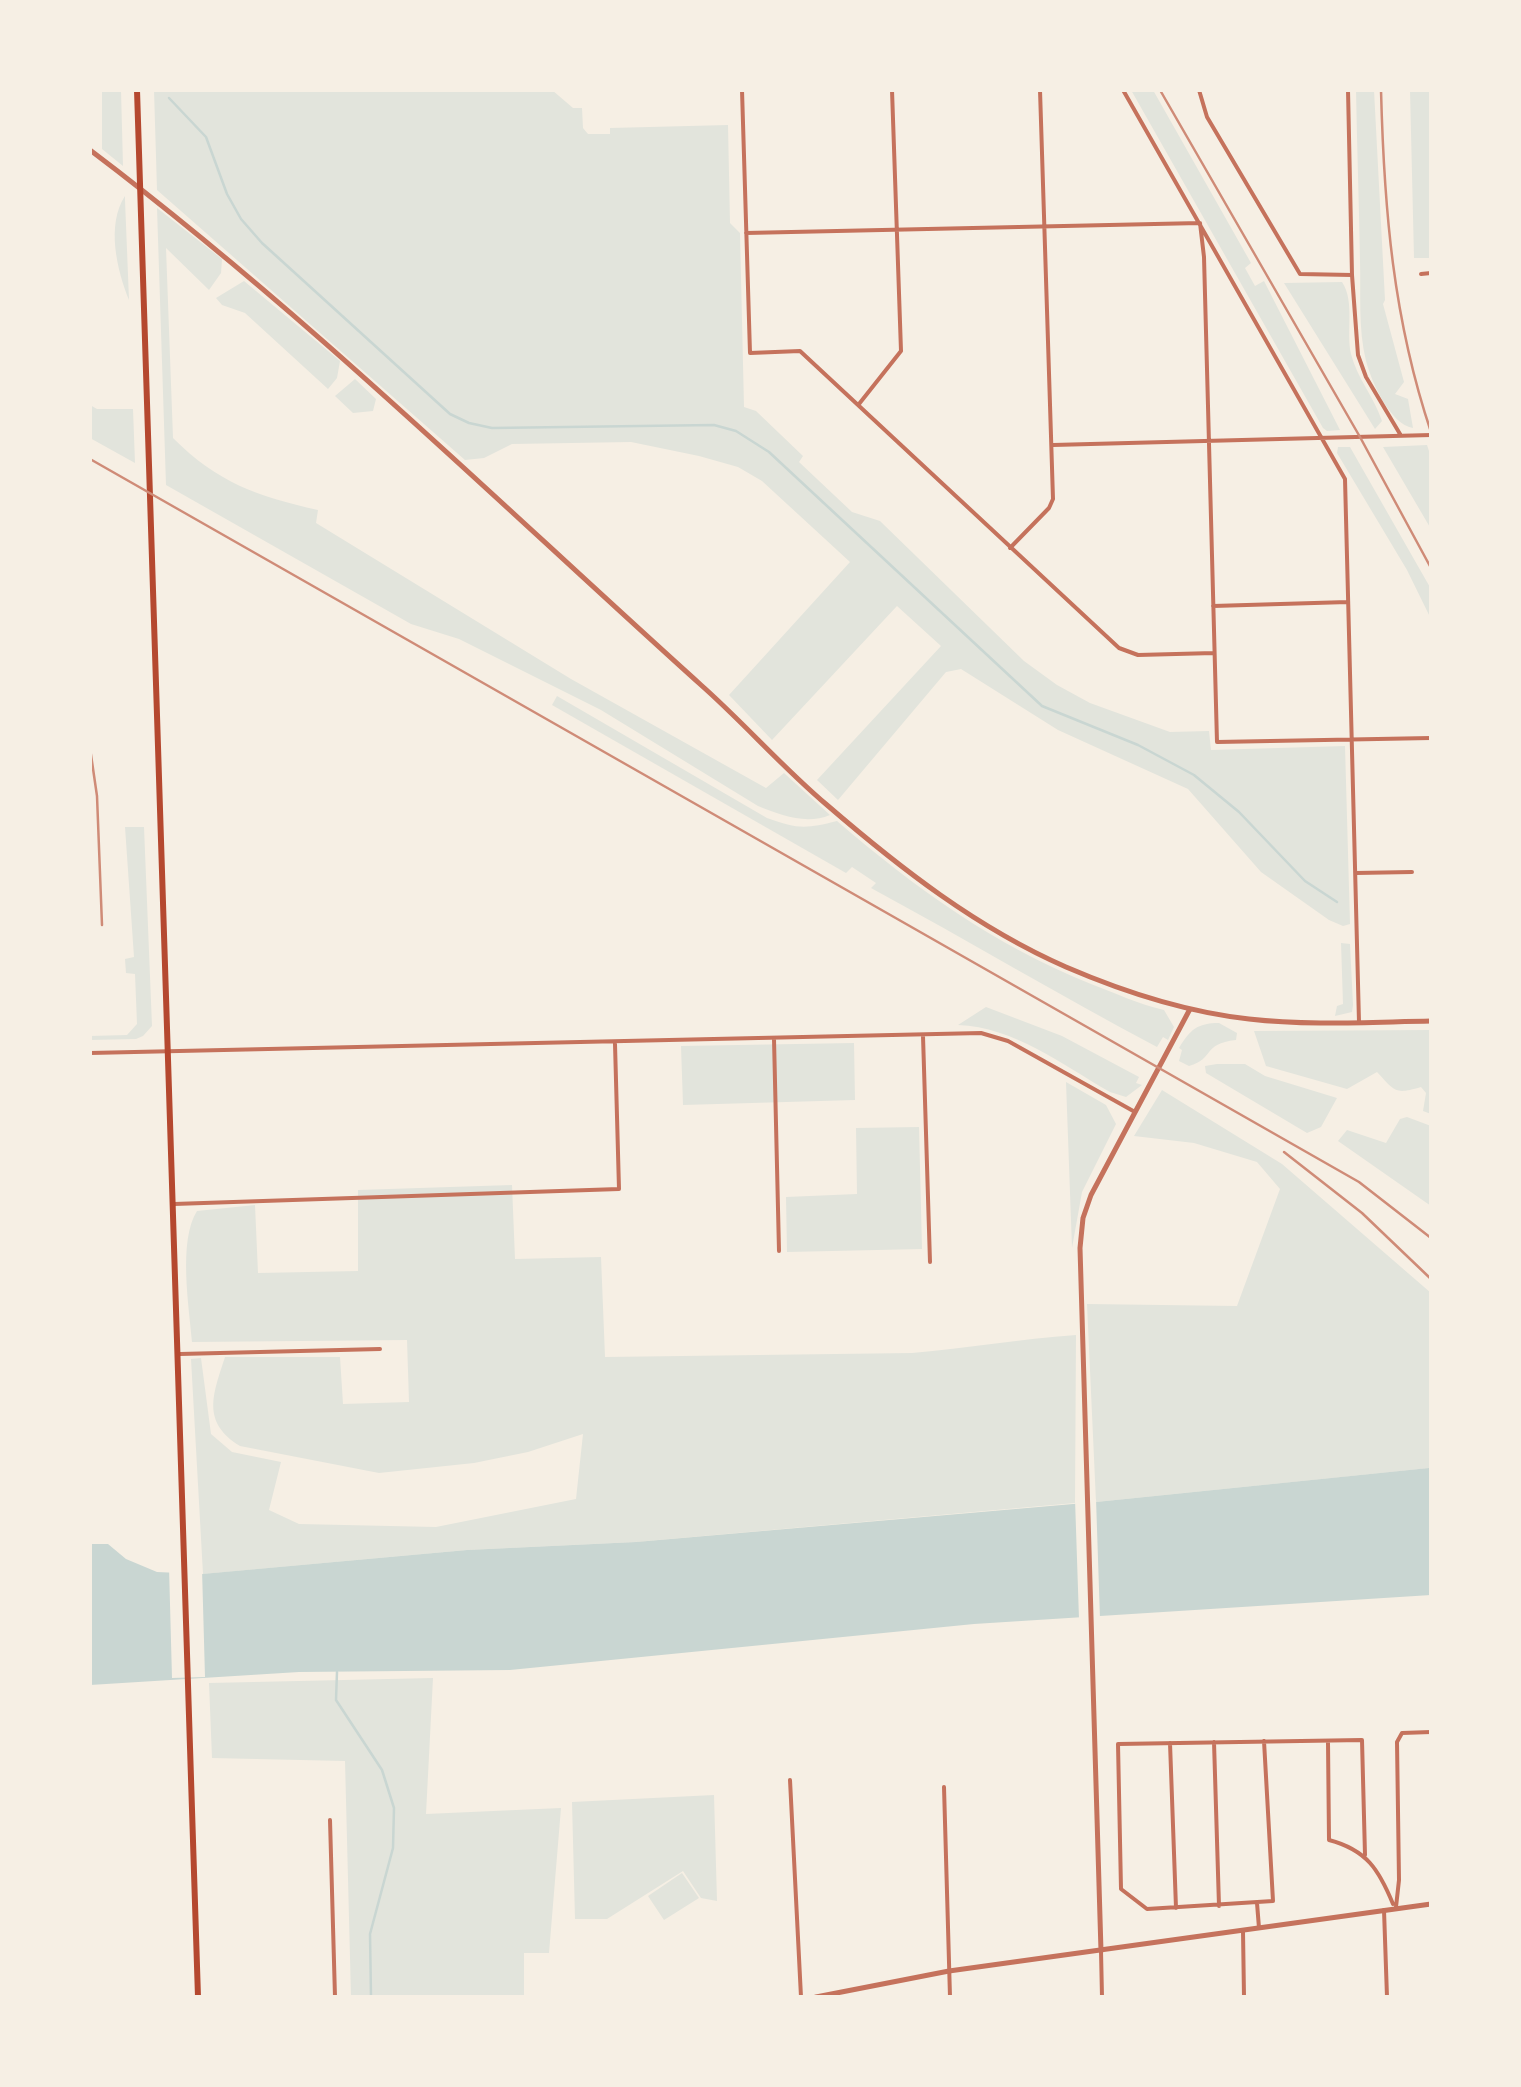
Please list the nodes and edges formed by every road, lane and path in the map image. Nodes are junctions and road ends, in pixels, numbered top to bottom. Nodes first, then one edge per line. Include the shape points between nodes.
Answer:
1 (137, 90) edge
2 (742, 90) edge
3 (892, 90) edge
4 (1040, 90) edge
5 (1123, 90) edge
6 (1199, 90) edge
7 (1348, 90) edge
8 (90, 150) edge
9 (1200, 224) junction
10 (1045, 226) junction
11 (897, 229) junction
12 (746, 233) junction
13 (1421, 274) dead end
14 (1431, 274) edge
15 (1352, 276) junction
16 (858, 404) junction
17 (1431, 435) edge
18 (1401, 436) junction
19 (1321, 438) junction
20 (1209, 440) junction
21 (1053, 444) junction
22 (1010, 548) junction
23 (1348, 602) junction
24 (1212, 606) junction
25 (1214, 653) junction
26 (1431, 738) edge
27 (1353, 739) junction
28 (1412, 872) dead end
29 (1356, 873) junction
30 (1190, 1009) junction
31 (1431, 1021) edge
32 (1359, 1022) junction
33 (923, 1036) junction
34 (774, 1039) junction
35 (616, 1042) junction
36 (169, 1052) junction
37 (90, 1053) edge
38 (1136, 1112) junction
39 (174, 1204) junction
40 (780, 1251) dead end
41 (930, 1262) dead end
42 (380, 1349) dead end
43 (178, 1354) junction
44 (1431, 1732) edge
45 (1328, 1740) junction
46 (1264, 1741) junction
47 (1214, 1742) junction
48 (1170, 1743) junction
49 (790, 1780) dead end
50 (944, 1786) dead end
51 (330, 1820) dead end
52 (1365, 1854) junction
53 (1257, 1903) junction
54 (1431, 1904) edge
55 (1219, 1906) junction
56 (1395, 1908) junction
57 (1176, 1909) junction
58 (1384, 1910) junction
59 (1259, 1928) junction
60 (1243, 1930) junction
61 (1101, 1952) junction
62 (949, 1972) junction
63 (198, 1997) edge
64 (336, 1997) edge
65 (801, 1997) edge
66 (816, 1997) edge
67 (950, 1997) edge
68 (1102, 1997) edge
69 (1244, 1997) edge
70 (1388, 1997) edge

1 - 36 main road
2 - 12 street
3 - 11 street
4 - 10 street
5 - 9 street
6 - 15 street via 1207,117 1300,274
7 - 15 street
8 - 30 street via 354,368 824,803 932,891 1023,947
9 - 10 street
9 - 19 street
9 - 20 street
10 - 11 street
10 - 21 street
11 - 12 street
11 - 16 street via 901,351
12 - 16 street via 750,353 800,351
13 - 14 street
15 - 18 street via 1358,355
16 - 22 street
17 - 18 street
18 - 19 street
19 - 20 street
19 - 23 street via 1345,480
20 - 21 street
20 - 24 street
21 - 22 street via 1050,508
22 - 25 street via 1118,648 1138,655
23 - 24 street
23 - 27 street
24 - 25 street
25 - 27 street via 1217,742
26 - 27 street
27 - 29 street
28 - 29 street
29 - 32 street
30 - 32 street via 1275,1022
30 - 38 street
31 - 32 street
33 - 34 street
33 - 38 street via 996,1036
33 - 41 street
34 - 35 street
34 - 40 street
35 - 36 street
35 - 39 street via 619,1189
36 - 37 street
36 - 39 main road
38 - 61 street via 1091,1194 1080,1248
39 - 43 main road
42 - 43 street
43 - 63 main road
44 - 56 street via 1402,1733 1397,1742
45 - 46 street
45 - 52 street via 1329,1840
45 - 52 street via 1362,1740
46 - 47 street
46 - 53 street via 1273,1901
47 - 48 street
47 - 55 street
48 - 57 street
48 - 57 street via 1118,1744 1121,1889 1146,1909
49 - 65 street
50 - 62 street
51 - 64 street
52 - 56 street
53 - 55 street
53 - 59 street
54 - 56 street
55 - 57 street
56 - 58 street
58 - 59 street
58 - 70 street
59 - 60 street
60 - 61 street
60 - 69 street
61 - 62 street
61 - 68 street
62 - 66 street
62 - 67 street

